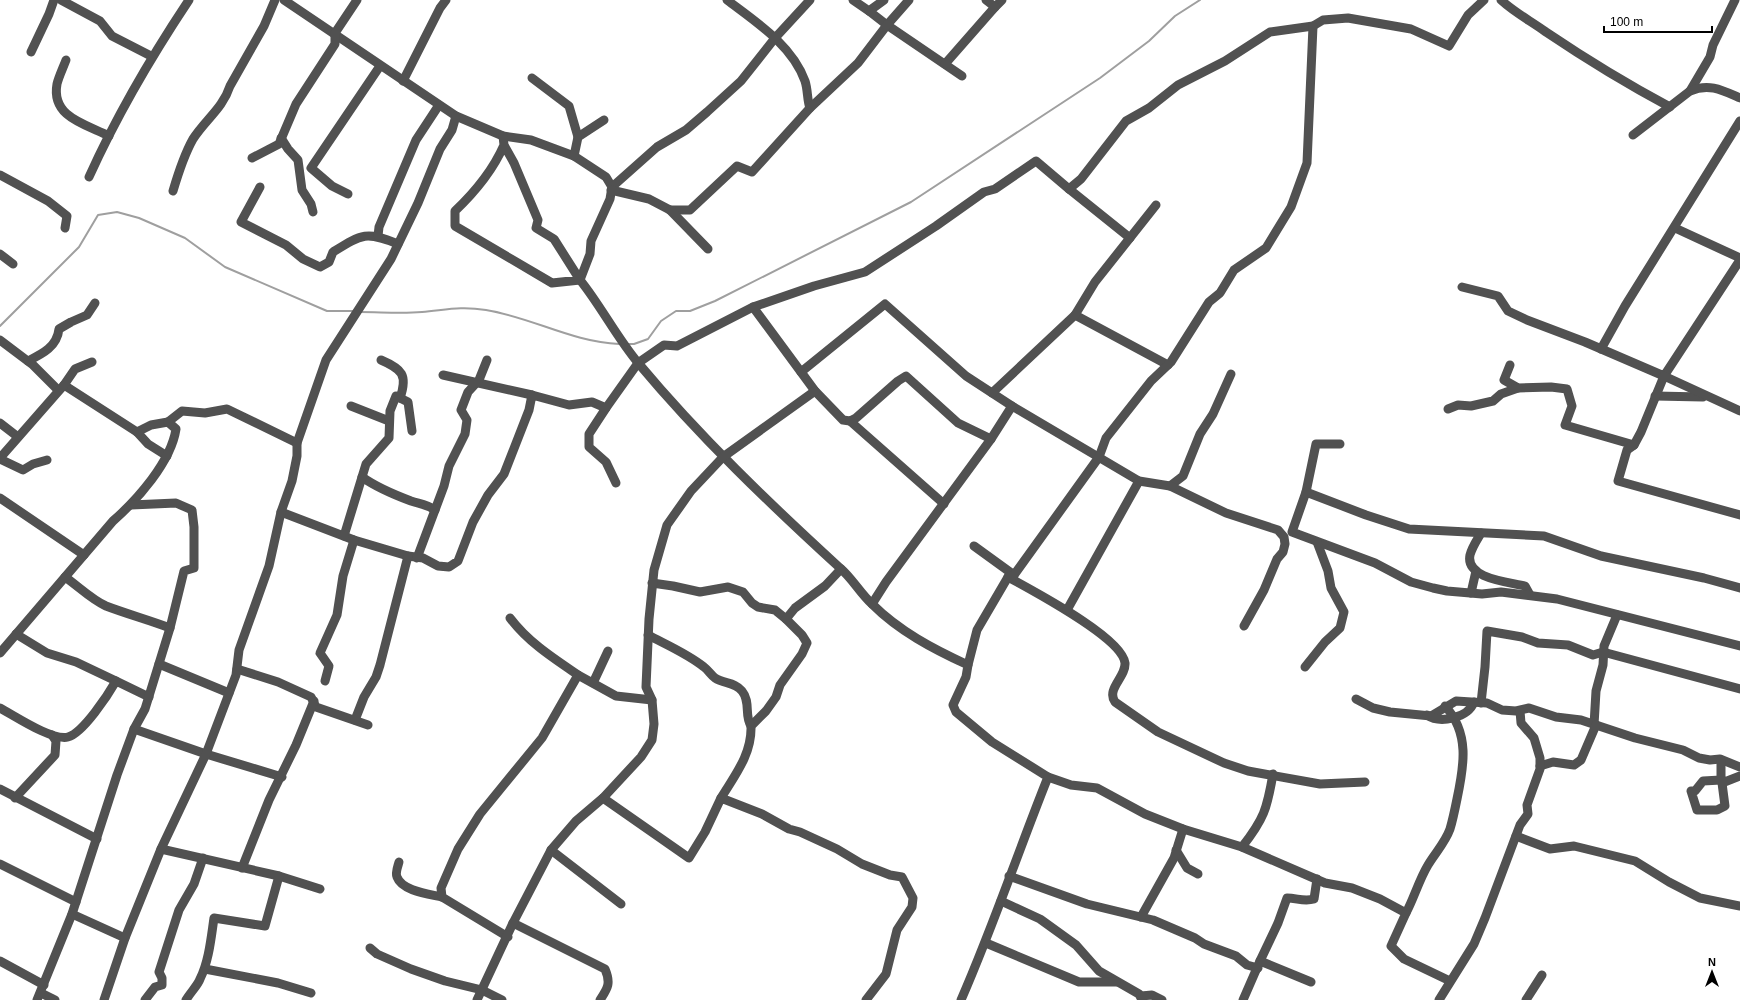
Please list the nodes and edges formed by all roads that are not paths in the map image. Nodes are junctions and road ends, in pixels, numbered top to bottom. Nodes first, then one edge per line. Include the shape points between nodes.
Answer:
1 (54, 0) edge
2 (61, 0) edge
3 (189, 0) edge
4 (275, 0) edge
5 (284, 0) edge
6 (357, 0) edge
7 (446, 0) edge
8 (727, 0) edge
9 (810, 0) edge
10 (853, 0) edge
11 (884, 0) edge
12 (909, 0) edge
13 (986, 0) edge
14 (1002, 0) edge
15 (1484, 0) edge
16 (1501, 0) edge
17 (1735, 0) edge
18 (995, 7) junction
19 (870, 11) junction
20 (887, 25) junction
21 (1313, 26) junction
22 (335, 33) junction
23 (775, 38) junction
24 (31, 52) dead end
25 (151, 56) junction
26 (66, 60) dead end
27 (945, 64) junction
28 (380, 66) junction
29 (962, 76) dead end
30 (532, 78) dead end
31 (403, 81) junction
32 (1690, 91) junction
33 (1740, 98) edge
34 (439, 105) junction
35 (1670, 107) junction
36 (810, 108) junction
37 (456, 116) junction
38 (604, 120) dead end
39 (1740, 120) edge
40 (1633, 135) dead end
41 (109, 136) junction
42 (578, 137) junction
43 (281, 138) junction
44 (503, 140) junction
45 (574, 156) junction
46 (252, 158) dead end
47 (0, 175) edge
48 (90, 177) dead end
49 (260, 187) dead end
50 (612, 189) junction
51 (1069, 189) junction
52 (172, 191) dead end
53 (348, 194) dead end
54 (1156, 206) dead end
55 (670, 210) junction
56 (313, 212) dead end
57 (65, 228) dead end
58 (1675, 228) junction
59 (378, 236) junction
60 (1130, 238) junction
61 (398, 244) junction
62 (708, 249) dead end
63 (0, 254) edge
64 (1740, 259) edge
65 (13, 264) dead end
66 (580, 280) junction
67 (1462, 288) dead end
68 (95, 303) dead end
69 (753, 307) junction
70 (1075, 315) junction
71 (0, 340) edge
72 (1601, 349) junction
73 (381, 360) dead end
74 (487, 360) dead end
75 (28, 361) junction
76 (92, 362) dead end
77 (638, 363) junction
78 (1168, 365) junction
79 (1510, 365) dead end
80 (801, 372) junction
81 (443, 374) dead end
82 (1231, 374) dead end
83 (1664, 376) junction
84 (476, 383) junction
85 (61, 388) junction
86 (1518, 388) junction
87 (815, 391) junction
88 (992, 393) junction
89 (532, 395) junction
90 (1655, 396) junction
91 (1707, 397) junction
92 (400, 398) junction
93 (352, 406) dead end
94 (1012, 406) junction
95 (606, 408) junction
96 (1448, 409) dead end
97 (1740, 411) edge
98 (389, 421) junction
99 (850, 421) junction
100 (168, 422) junction
101 (0, 423) edge
102 (412, 431) dead end
103 (137, 432) junction
104 (18, 437) junction
105 (991, 439) junction
106 (297, 443) junction
107 (1340, 444) dead end
108 (1634, 445) junction
109 (167, 456) junction
110 (723, 457) junction
111 (1099, 457) junction
112 (0, 459) edge
113 (47, 460) dead end
114 (362, 477) junction
115 (1139, 481) junction
116 (616, 483) dead end
117 (1170, 486) junction
118 (1306, 492) junction
119 (0, 498) edge
120 (944, 504) junction
121 (132, 505) junction
122 (434, 510) junction
123 (281, 512) junction
124 (1740, 514) edge
125 (1481, 532) junction
126 (1288, 534) junction
127 (344, 536) junction
128 (354, 540) junction
129 (1317, 542) junction
130 (974, 546) dead end
131 (84, 555) junction
132 (412, 557) junction
133 (841, 569) junction
134 (1476, 572) junction
135 (1011, 576) junction
136 (65, 577) junction
137 (1501, 581) junction
138 (652, 583) junction
139 (1740, 588) edge
140 (1501, 592) junction
141 (1471, 593) junction
142 (1530, 595) junction
143 (872, 604) junction
144 (1067, 610) junction
145 (1617, 614) junction
146 (510, 618) dead end
147 (786, 619) junction
148 (1244, 626) dead end
149 (170, 628) junction
150 (16, 634) junction
151 (648, 636) junction
152 (1740, 646) edge
153 (608, 651) dead end
154 (1603, 652) junction
155 (0, 653) edge
156 (159, 664) junction
157 (968, 665) junction
158 (1306, 667) dead end
159 (237, 669) junction
160 (578, 675) junction
161 (116, 681) junction
162 (325, 681) dead end
163 (593, 683) junction
164 (1740, 689) edge
165 (230, 693) junction
166 (149, 696) junction
167 (1356, 698) dead end
168 (652, 700) junction
169 (314, 701) junction
170 (1478, 702) junction
171 (1445, 706) junction
172 (0, 708) edge
173 (1520, 710) junction
174 (1427, 715) junction
175 (1455, 716) junction
176 (355, 720) junction
177 (368, 725) dead end
178 (1595, 725) junction
179 (751, 726) junction
180 (134, 728) junction
181 (72, 734) junction
182 (52, 735) junction
183 (206, 754) junction
184 (55, 755) junction
185 (1721, 760) junction
186 (1540, 766) junction
187 (1740, 767) edge
188 (1273, 774) junction
189 (1740, 776) edge
190 (282, 777) junction
191 (1048, 777) junction
192 (1365, 782) dead end
193 (0, 789) edge
194 (15, 798) junction
195 (603, 798) junction
196 (721, 798) junction
197 (1183, 829) junction
198 (1516, 836) junction
199 (97, 839) junction
200 (1242, 847) junction
201 (161, 850) junction
202 (550, 850) junction
203 (1176, 850) junction
204 (203, 858) junction
205 (399, 862) dead end
206 (0, 864) edge
207 (242, 868) junction
208 (1198, 874) dead end
209 (279, 876) junction
210 (1009, 876) junction
211 (1317, 879) junction
212 (320, 889) dead end
213 (442, 897) junction
214 (76, 902) junction
215 (1002, 902) junction
216 (621, 904) dead end
217 (1740, 906) edge
218 (1406, 913) junction
219 (72, 914) junction
220 (1141, 917) junction
221 (513, 923) junction
222 (508, 937) junction
223 (125, 938) junction
224 (986, 943) junction
225 (370, 948) dead end
226 (0, 961) edge
227 (1259, 964) junction
228 (205, 969) junction
229 (1542, 975) dead end
230 (1450, 981) junction
231 (1118, 982) junction
232 (1311, 982) dead end
233 (482, 990) junction
234 (41, 992) edge
235 (311, 993) dead end
236 (1141, 998) edge
237 (55, 1000) edge
238 (104, 1000) edge
239 (145, 1000) edge
240 (186, 1000) edge
241 (477, 1000) edge
242 (502, 1000) edge
243 (600, 1000) edge
244 (866, 1000) edge
245 (961, 1000) edge
246 (1162, 1000) edge
247 (1243, 1000) edge
248 (1439, 1000) edge
249 (1526, 1000) edge

1 - 24 street
2 - 25 street via 100,21 112,36
3 - 25 street
4 - 52 street via 227,95 193,138
5 - 22 street
6 - 22 street
7 - 31 street
8 - 23 street
9 - 23 street
10 - 19 street
11 - 19 street
12 - 20 street
13 - 18 street
14 - 18 street
15 - 21 street via 1468,15 1449,46 1411,29 1348,18 1323,20
16 - 35 street via 1569,48
17 - 32 street via 1710,57
18 - 27 street
19 - 20 street
20 - 27 street
20 - 36 street via 858,63
21 - 51 street via 1270,32 1225,61 1178,85 1149,108 1126,120 1081,180
21 - 78 street via 1307,163 1291,207 1266,248 1234,270 1220,293 1209,302
22 - 28 street
22 - 43 street via 335,44 296,104
23 - 36 street via 796,63 805,82
23 - 50 street via 741,81 686,130 657,147
25 - 41 street
26 - 41 street via 57,84 57,101 65,115
27 - 29 street
28 - 31 street
28 - 53 street via 311,168 332,186
30 - 42 street via 569,106
31 - 34 street
32 - 33 street via 1698,87 1717,87
32 - 35 street
34 - 37 street
34 - 59 street via 416,140 379,227
35 - 40 street
36 - 55 street via 756,170 752,172 737,166 690,210
37 - 44 street
37 - 61 street via 452,130 440,149
38 - 42 street
39 - 58 street
41 - 48 street
42 - 45 street
43 - 46 street via 279,144
43 - 56 street via 298,160 302,190
44 - 45 street via 531,140
44 - 66 street via 538,220 536,228 554,239
44 - 66 street via 481,183 455,210 455,226 552,283
45 - 50 street via 606,177
47 - 57 street via 48,201 67,216
49 - 59 street via 241,222 286,245 320,267 329,262 333,252 355,238
50 - 55 street via 649,198
50 - 66 street via 591,241 590,254
51 - 60 street
51 - 69 street via 1036,161 995,189 984,192 865,272
54 - 60 street
55 - 62 street
58 - 64 street
58 - 72 street
59 - 61 street
60 - 70 street via 1095,282
61 - 106 street via 326,360
63 - 65 street
64 - 83 street
66 - 77 street via 598,302
67 - 72 street via 1498,296 1508,310 1526,320
68 - 75 street via 87,315 59,329 53,346
69 - 77 street via 677,346 664,345
69 - 80 street
70 - 78 street
70 - 88 street
71 - 75 street
72 - 83 street
73 - 92 street via 396,366 403,374 404,387
74 - 84 street
75 - 85 street
76 - 85 street via 75,368
77 - 95 street
77 - 110 street
78 - 111 street via 1151,381 1110,432
79 - 86 street via 1504,380
80 - 87 street
80 - 88 street via 885,304 966,376
81 - 84 street
82 - 117 street via 1213,414 1200,434 1183,476
83 - 90 street
83 - 91 street
84 - 89 street
84 - 122 street via 468,392 461,410 467,420 465,434 449,466
85 - 103 street
85 - 104 street
86 - 96 street via 1502,394 1493,401 1471,406 1458,405
86 - 108 street via 1552,386 1566,389 1572,406 1565,425
87 - 99 street via 843,420
87 - 110 street
88 - 94 street
89 - 95 street via 569,405 592,402
89 - 132 street via 529,410 504,474 488,495 473,522 458,561 449,567
90 - 91 street
90 - 108 street
91 - 97 street
92 - 98 street via 396,396
92 - 102 street via 408,402
93 - 98 street
94 - 105 street
94 - 111 street
95 - 116 street via 589,434 588,447 606,462
98 - 114 street via 389,438 366,464
99 - 105 street via 906,376 958,423
99 - 120 street
100 - 103 street
100 - 106 street via 182,411 205,412 227,409
100 - 109 street via 176,429 174,442
101 - 104 street
103 - 109 street via 148,444
104 - 112 street
105 - 120 street
106 - 123 street via 293,475
107 - 118 street via 1316,444
108 - 124 street via 1627,450 1618,481
109 - 121 street
110 - 133 street
110 - 138 street via 691,491 667,525
111 - 115 street
111 - 135 street
112 - 113 street via 23,470
114 - 122 street via 372,484 412,501 426,504
114 - 127 street
115 - 117 street
115 - 144 street
117 - 126 street via 1226,513
118 - 125 street via 1409,529
118 - 126 street
119 - 131 street
120 - 143 street
121 - 131 street
121 - 149 street via 176,503 192,510 194,568 184,571
122 - 132 street
123 - 127 street
123 - 159 street via 270,566 240,650
125 - 134 street via 1470,556 1470,562
125 - 139 street via 1544,536 1601,556
126 - 129 street
126 - 148 street via 1283,552 1277,559 1264,590
127 - 128 street
128 - 132 street
128 - 162 street via 337,615 320,653 329,666
129 - 141 street via 1375,563 1410,582 1447,592
129 - 158 street via 1328,571 1331,588 1344,612 1340,628 1325,642
130 - 135 street
131 - 136 street
132 - 176 street via 378,671 364,696
133 - 143 street
133 - 147 street via 825,586 795,608
134 - 137 street
134 - 141 street
135 - 144 street
135 - 157 street via 977,630
136 - 149 street via 105,605
136 - 150 street
137 - 140 street
137 - 142 street via 1526,586
138 - 147 street via 700,592 728,587 743,592 758,607 775,610
138 - 151 street
140 - 141 street
140 - 142 street
142 - 145 street
143 - 157 street via 907,633
144 - 188 street via 1098,632 1122,656 1125,663 1124,672 1112,693 1115,702 1158,732 1224,763 1248,771
145 - 152 street via 1659,627 1673,628
145 - 154 street
146 - 160 street via 536,645
147 - 179 street via 807,643 780,685 776,697
149 - 156 street
150 - 155 street
150 - 161 street via 47,654 71,660
151 - 168 street via 646,687
151 - 179 street via 684,654 714,677 735,684 743,692 748,704 747,720
153 - 163 street
154 - 164 street
154 - 170 street via 1593,655 1568,645 1538,643 1522,637 1487,631 1486,667
154 - 178 street via 1603,665 1596,691
156 - 165 street
156 - 166 street
157 - 191 street via 966,677 953,705 956,712 992,742
159 - 165 street
159 - 169 street via 278,682 311,697
160 - 163 street
160 - 213 street via 542,738 480,814 458,849 441,888
161 - 166 street
161 - 181 street via 87,720
163 - 168 street via 616,696
165 - 183 street
166 - 180 street via 145,710
167 - 174 street via 1373,708
168 - 195 street via 652,740 641,757
169 - 176 street via 316,707
169 - 190 street
170 - 171 street via 1456,701
170 - 173 street via 1502,710
170 - 175 street
171 - 174 street via 1438,712
171 - 175 street
172 - 182 street
173 - 178 street via 1529,708 1556,718 1580,720
173 - 186 street via 1523,726 1534,738 1539,751
174 - 175 street via 1434,720
175 - 218 street via 1463,744 1464,759 1450,829 1439,852 1428,865
176 - 177 street
178 - 185 street via 1683,750 1699,758
178 - 186 street via 1581,760 1574,765 1553,762
179 - 196 street via 752,740 744,760
180 - 183 street
180 - 199 street
181 - 182 street via 67,737
181 - 184 street
182 - 184 street via 56,742
183 - 190 street
183 - 201 street
184 - 194 street
185 - 187 street
185 - 189 street via 1721,780 1703,781 1695,791 1691,791 1696,810 1717,810 1725,806 1722,783
186 - 198 street via 1526,806 1528,814
188 - 192 street via 1320,784
188 - 200 street via 1269,802 1261,821
190 - 207 street via 269,800
191 - 197 street via 1071,786 1097,788 1145,814
191 - 210 street
193 - 194 street
194 - 199 street
195 - 196 street via 689,858
195 - 202 street via 576,821
196 - 244 street via 762,814 862,864 902,877 913,898 912,907 897,930 886,974
197 - 200 street
197 - 203 street
198 - 217 street via 1550,849 1574,846 1635,861 1700,898
198 - 230 street via 1474,944
199 - 214 street
200 - 211 street
201 - 204 street
201 - 223 street
202 - 216 street
202 - 221 street
203 - 208 street via 1187,868
203 - 220 street
204 - 207 street
204 - 239 street via 194,884 179,910 163,956 159,972 162,985 155,987
205 - 213 street via 396,876 400,883
206 - 214 street
207 - 209 street
209 - 212 street
209 - 228 street via 265,926 214,918
210 - 215 street
210 - 220 street via 1087,904
211 - 218 street via 1352,888
211 - 227 street via 1314,899 1306,901 1286,898 1278,923
213 - 222 street
214 - 219 street
215 - 224 street
215 - 231 street via 1040,919 1076,945 1100,971
218 - 230 street via 1391,946 1404,959
219 - 223 street
219 - 234 street
220 - 227 street via 1236,956 1246,965
221 - 222 street
221 - 243 street via 605,969 609,978 608,987
222 - 233 street
223 - 238 street
224 - 231 street via 1079,982
224 - 245 street
225 - 233 street via 376,954 411,969
226 - 234 street
227 - 232 street
227 - 247 street
228 - 235 street via 278,983
228 - 240 street via 200,982 192,989
229 - 249 street
230 - 248 street
231 - 236 street
233 - 241 street
233 - 242 street
234 - 237 street
236 - 246 street via 1152,995

